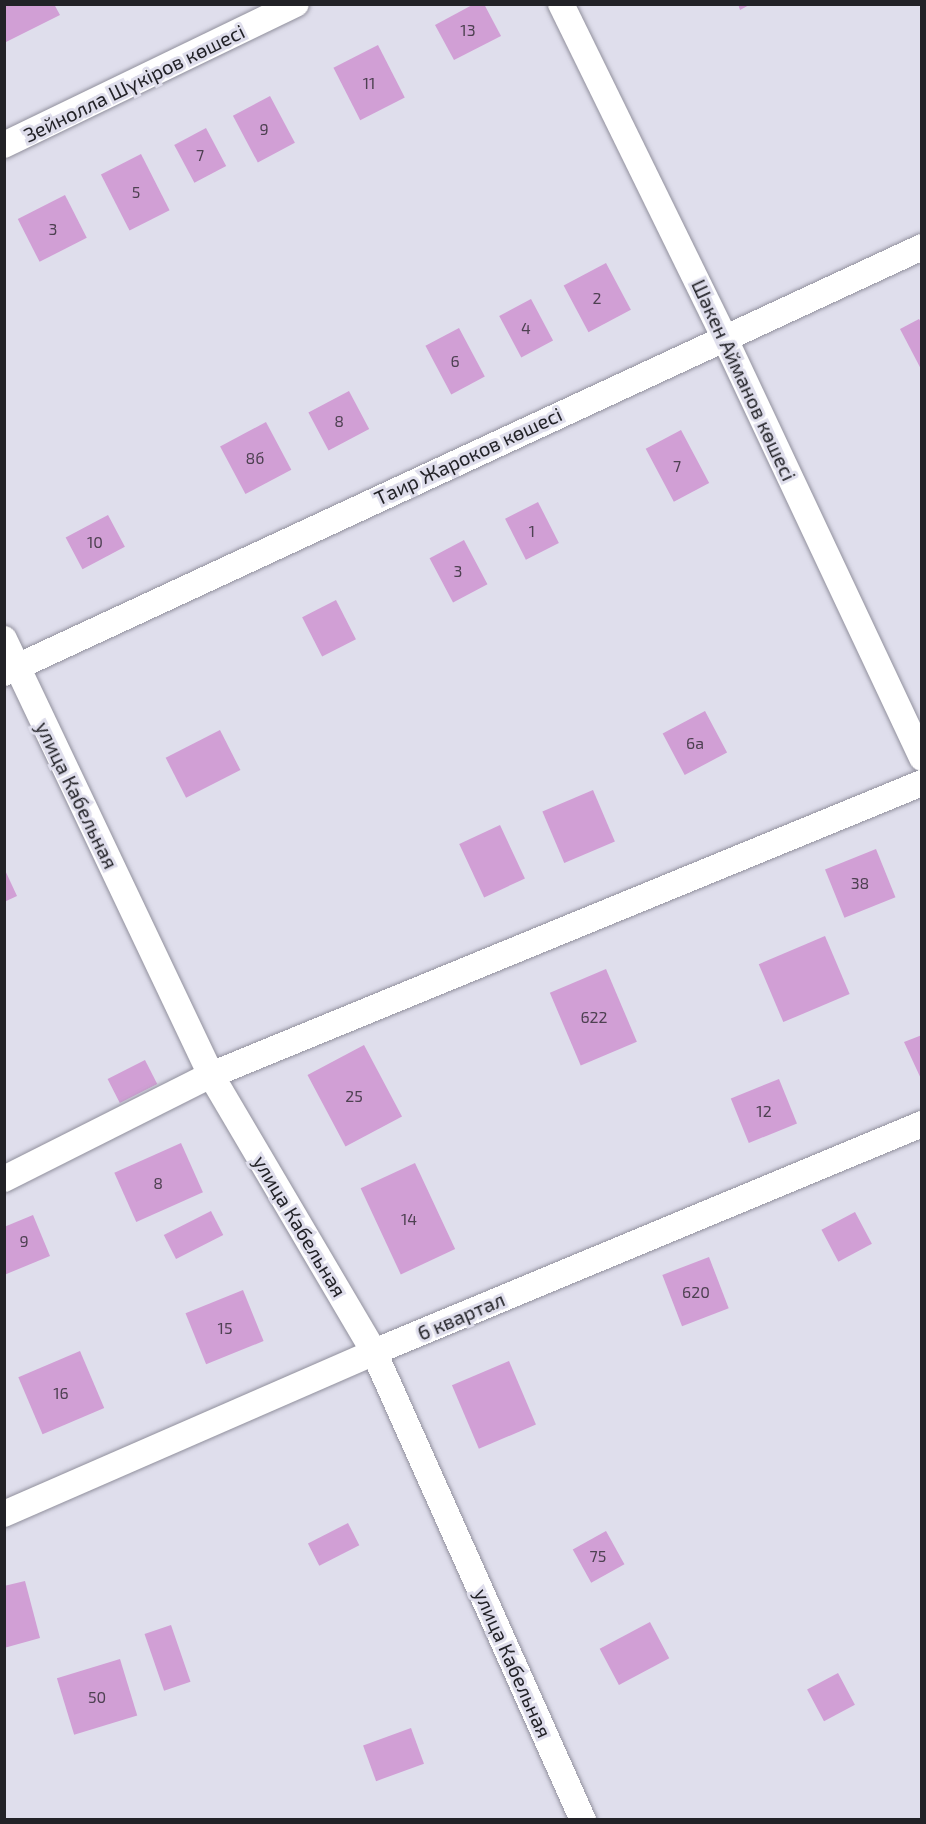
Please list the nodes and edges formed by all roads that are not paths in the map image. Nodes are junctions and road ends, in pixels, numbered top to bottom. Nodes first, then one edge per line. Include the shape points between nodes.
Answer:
1 (296, 4) edge
2 (561, 4) edge
3 (4, 145) edge
4 (921, 247) edge
5 (724, 337) junction
6 (4, 639) edge
7 (10, 670) edge
8 (921, 758) edge
9 (921, 783) edge
10 (211, 1075) junction
11 (921, 1124) edge
12 (4, 1179) edge
13 (374, 1352) junction
14 (4, 1515) edge
15 (583, 1820) edge

1 - 3 street, Зейнолла Шүкіров көшесі
2 - 5 street, Шәкен Айманов көшесі
4 - 5 street, Таир Жароков көшесі
5 - 7 street, Таир Жароков көшесі
5 - 8 street, Шәкен Айманов көшесі
6 - 7 street, улица Кабельная
7 - 10 street, улица Кабельная
9 - 10 street
10 - 12 street
10 - 13 street, улица Кабельная
11 - 13 street, 6 квартал
13 - 14 street, 6 квартал
13 - 15 street, улица Кабельная

